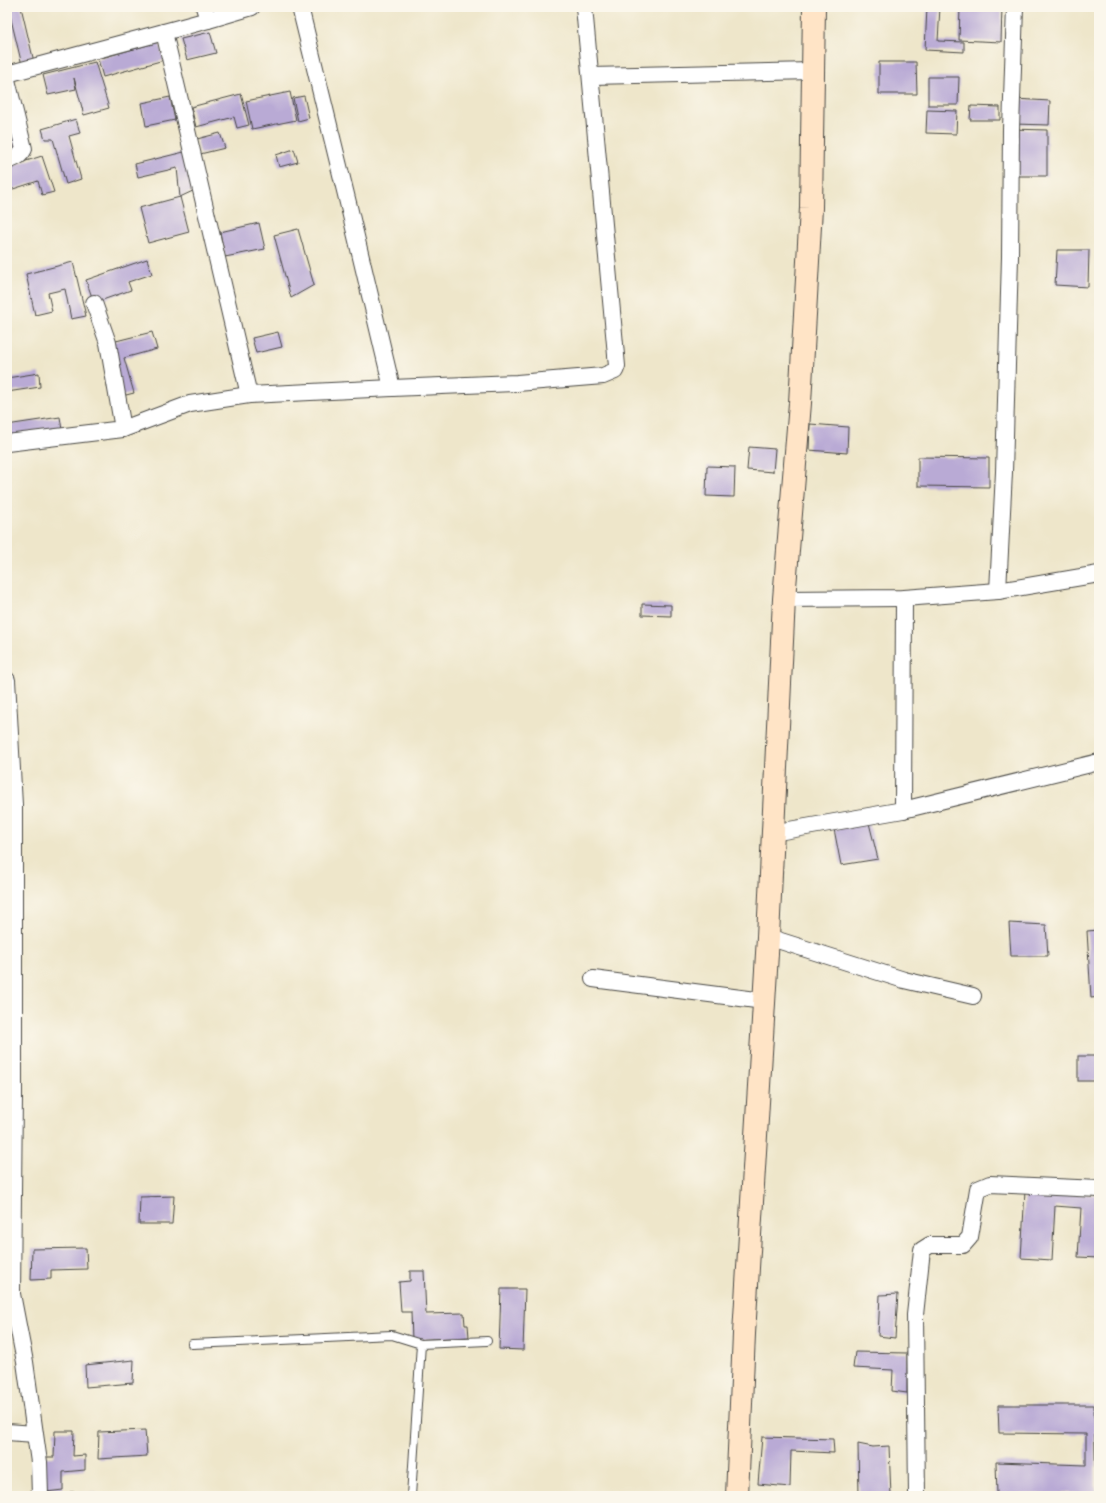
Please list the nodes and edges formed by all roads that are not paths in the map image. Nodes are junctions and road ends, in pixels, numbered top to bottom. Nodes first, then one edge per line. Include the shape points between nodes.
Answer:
1 (252, 7) edge
2 (300, 7) edge
3 (584, 7) edge
4 (814, 7) edge
5 (1015, 7) edge
6 (206, 14) edge
7 (164, 32) junction
8 (813, 71) junction
9 (7, 74) edge
10 (591, 76) junction
11 (7, 80) edge
12 (7, 160) edge
13 (94, 303) dead end
14 (392, 388) junction
15 (249, 395) junction
16 (122, 429) junction
17 (7, 443) edge
18 (1099, 574) edge
19 (998, 591) junction
20 (904, 598) junction
21 (784, 599) junction
22 (7, 680) edge
23 (1099, 762) edge
24 (903, 810) junction
25 (772, 833) junction
26 (768, 937) junction
27 (594, 979) dead end
28 (973, 996) dead end
29 (764, 1001) junction
30 (1099, 1189) edge
31 (10, 1294) edge
32 (487, 1341) dead end
33 (192, 1344) dead end
34 (421, 1344) junction
35 (7, 1432) edge
36 (35, 1434) junction
37 (40, 1496) edge
38 (411, 1496) edge
39 (737, 1496) edge
40 (917, 1496) edge

1 - 6 street
2 - 14 street
3 - 10 street
4 - 8 street
5 - 19 street via 1004,472
6 - 7 street
7 - 9 street
7 - 15 street
8 - 10 street
8 - 21 street via 810,216 800,403
10 - 14 street via 617,366 615,371 603,376 525,382
11 - 12 street via 24,149 17,157
13 - 16 street via 108,344
14 - 15 street
15 - 16 street via 190,404
16 - 17 street
18 - 19 street
19 - 20 street
20 - 21 street
20 - 24 street
21 - 25 street
22 - 31 street via 14,805 14,1103
23 - 24 street
24 - 25 street
25 - 26 street
26 - 28 street via 904,980
26 - 29 street
27 - 29 street
29 - 39 street
30 - 40 street via 990,1184 978,1189 970,1237 963,1245 930,1245 922,1250 915,1315
31 - 36 street via 25,1362
32 - 34 lane
33 - 34 lane via 392,1335
34 - 38 lane
35 - 36 street
36 - 37 street

